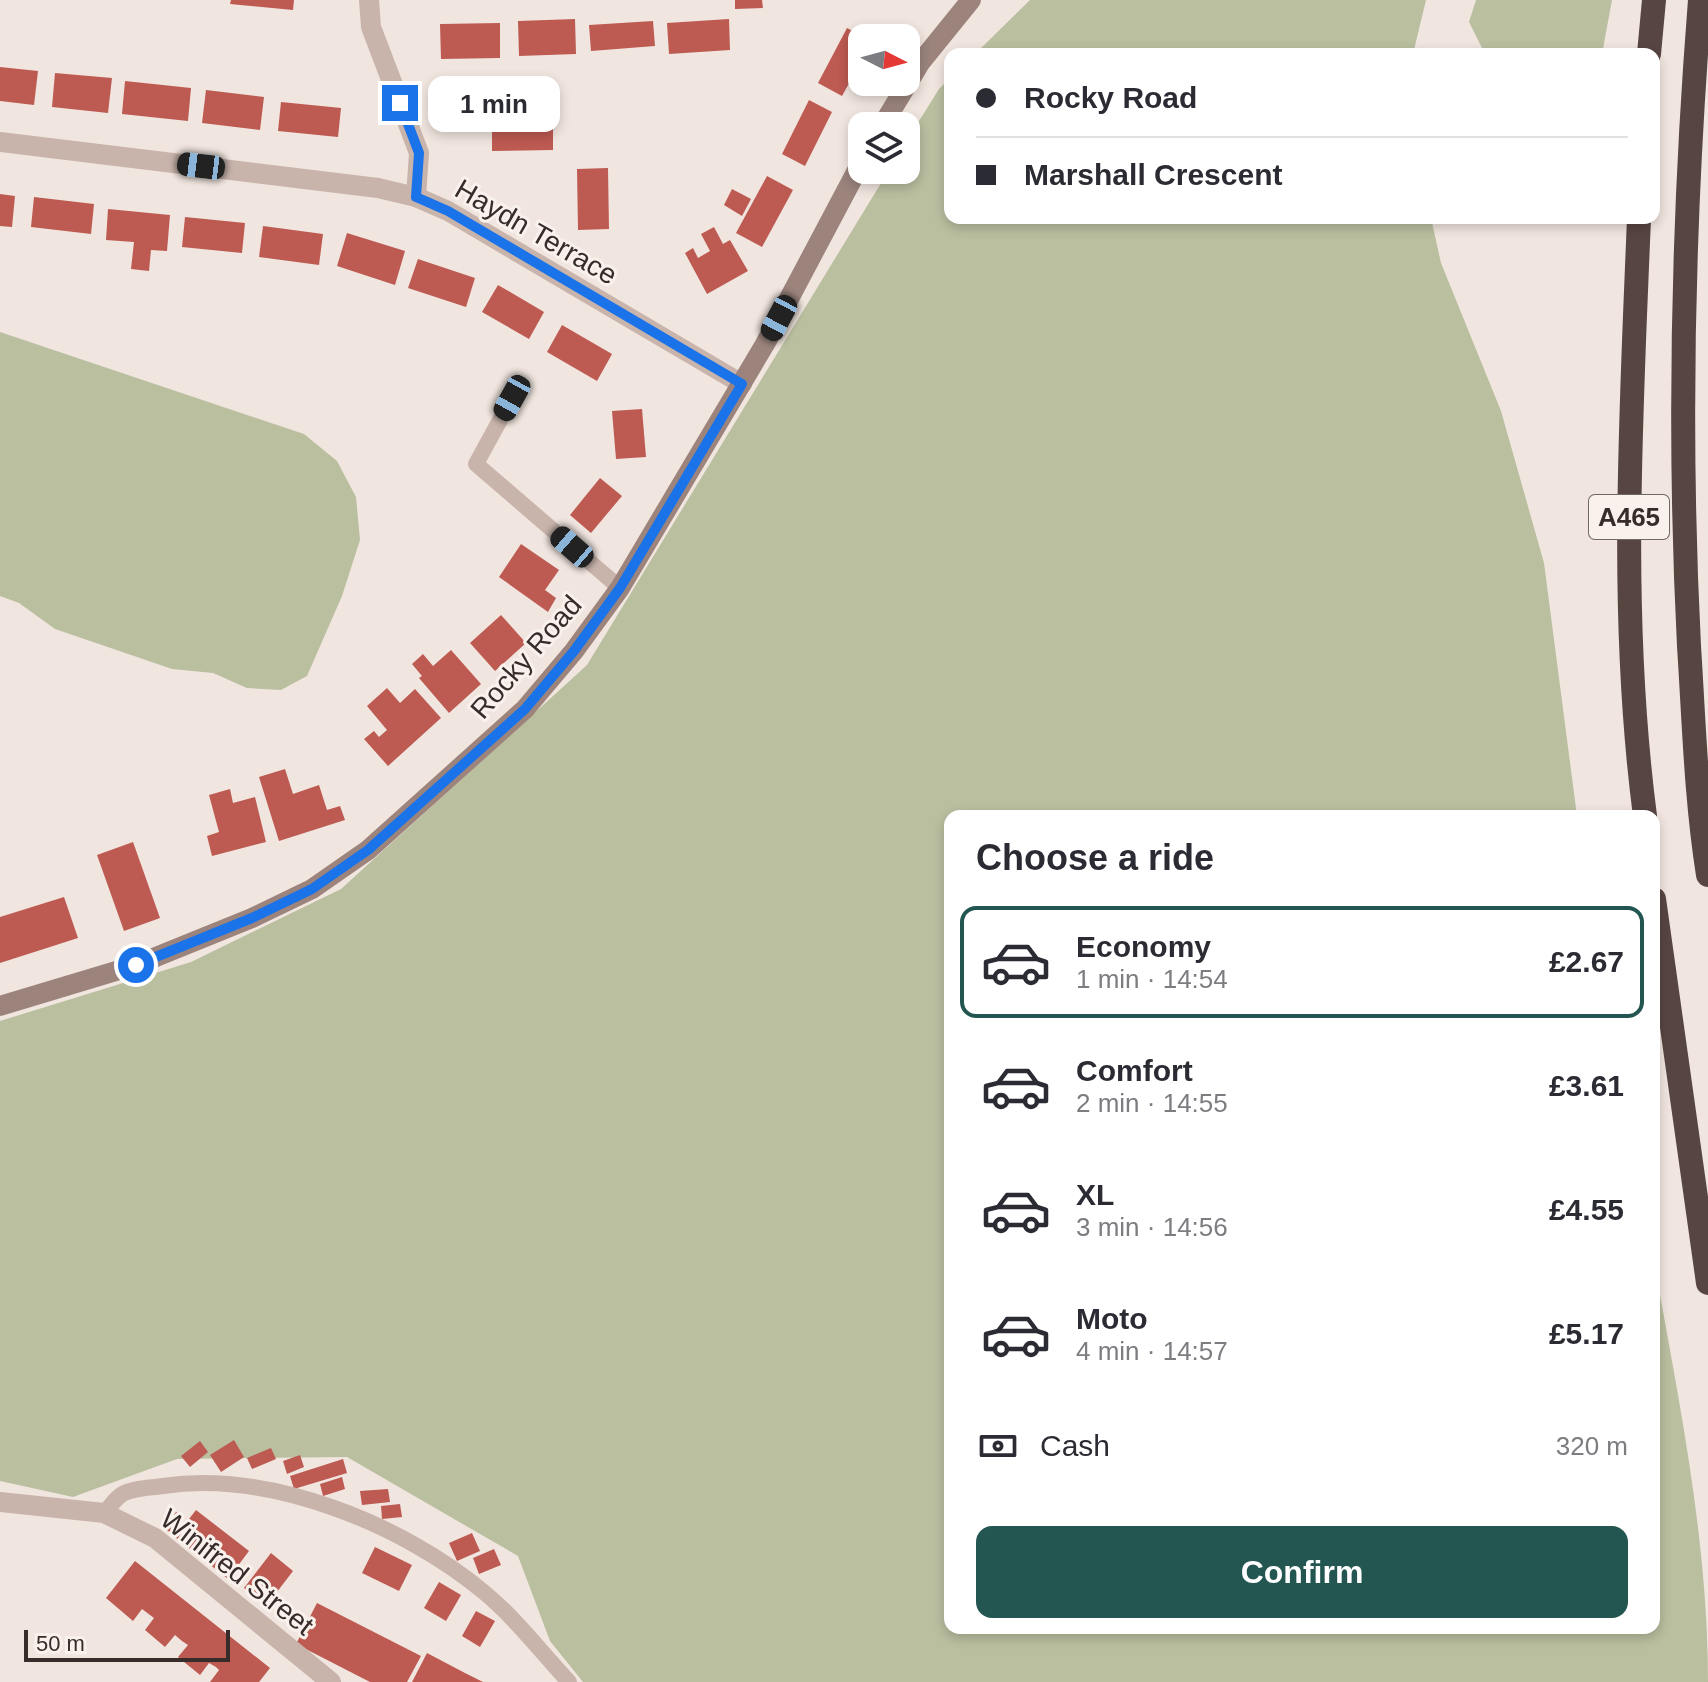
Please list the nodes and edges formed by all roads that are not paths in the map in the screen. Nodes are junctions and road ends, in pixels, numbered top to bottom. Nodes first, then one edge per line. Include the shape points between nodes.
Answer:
1 (369, 0) edge
2 (971, 0) edge
3 (1654, 0) edge
4 (1700, 0) edge
5 (1650, 48) edge
6 (890, 112) edge
7 (0, 142) edge
8 (850, 184) edge
9 (416, 197) junction
10 (1639, 224) edge
11 (742, 384) junction
12 (512, 398) dead end
13 (620, 588) junction
14 (1644, 810) edge
15 (1708, 875) edge
16 (1660, 942) edge
17 (0, 1006) edge
18 (1708, 1283) edge
19 (0, 1502) edge
20 (104, 1513) junction
21 (331, 1682) edge
22 (569, 1682) edge

1 - 9 street via 371,27 419,153
2 - 6 street via 920,63
3 - 5 highway
4 - 15 highway, A465 via 1686,175 1683,527 1699,813
7 - 9 street, Haydn Terrace
8 - 11 street, Rocky Road
9 - 11 street, Haydn Terrace
10 - 14 highway, A465 via 1629,552 1632,718
11 - 13 street, Rocky Road
12 - 13 lane via 476,464
13 - 17 street, Rocky Road via 525,709 368,850 312,889 136,965
16 - 18 highway
19 - 20 street
20 - 21 street, Winifred Street via 155,1538
20 - 22 lane via 122,1494 201,1481 242,1484 309,1500 430,1555 486,1593

